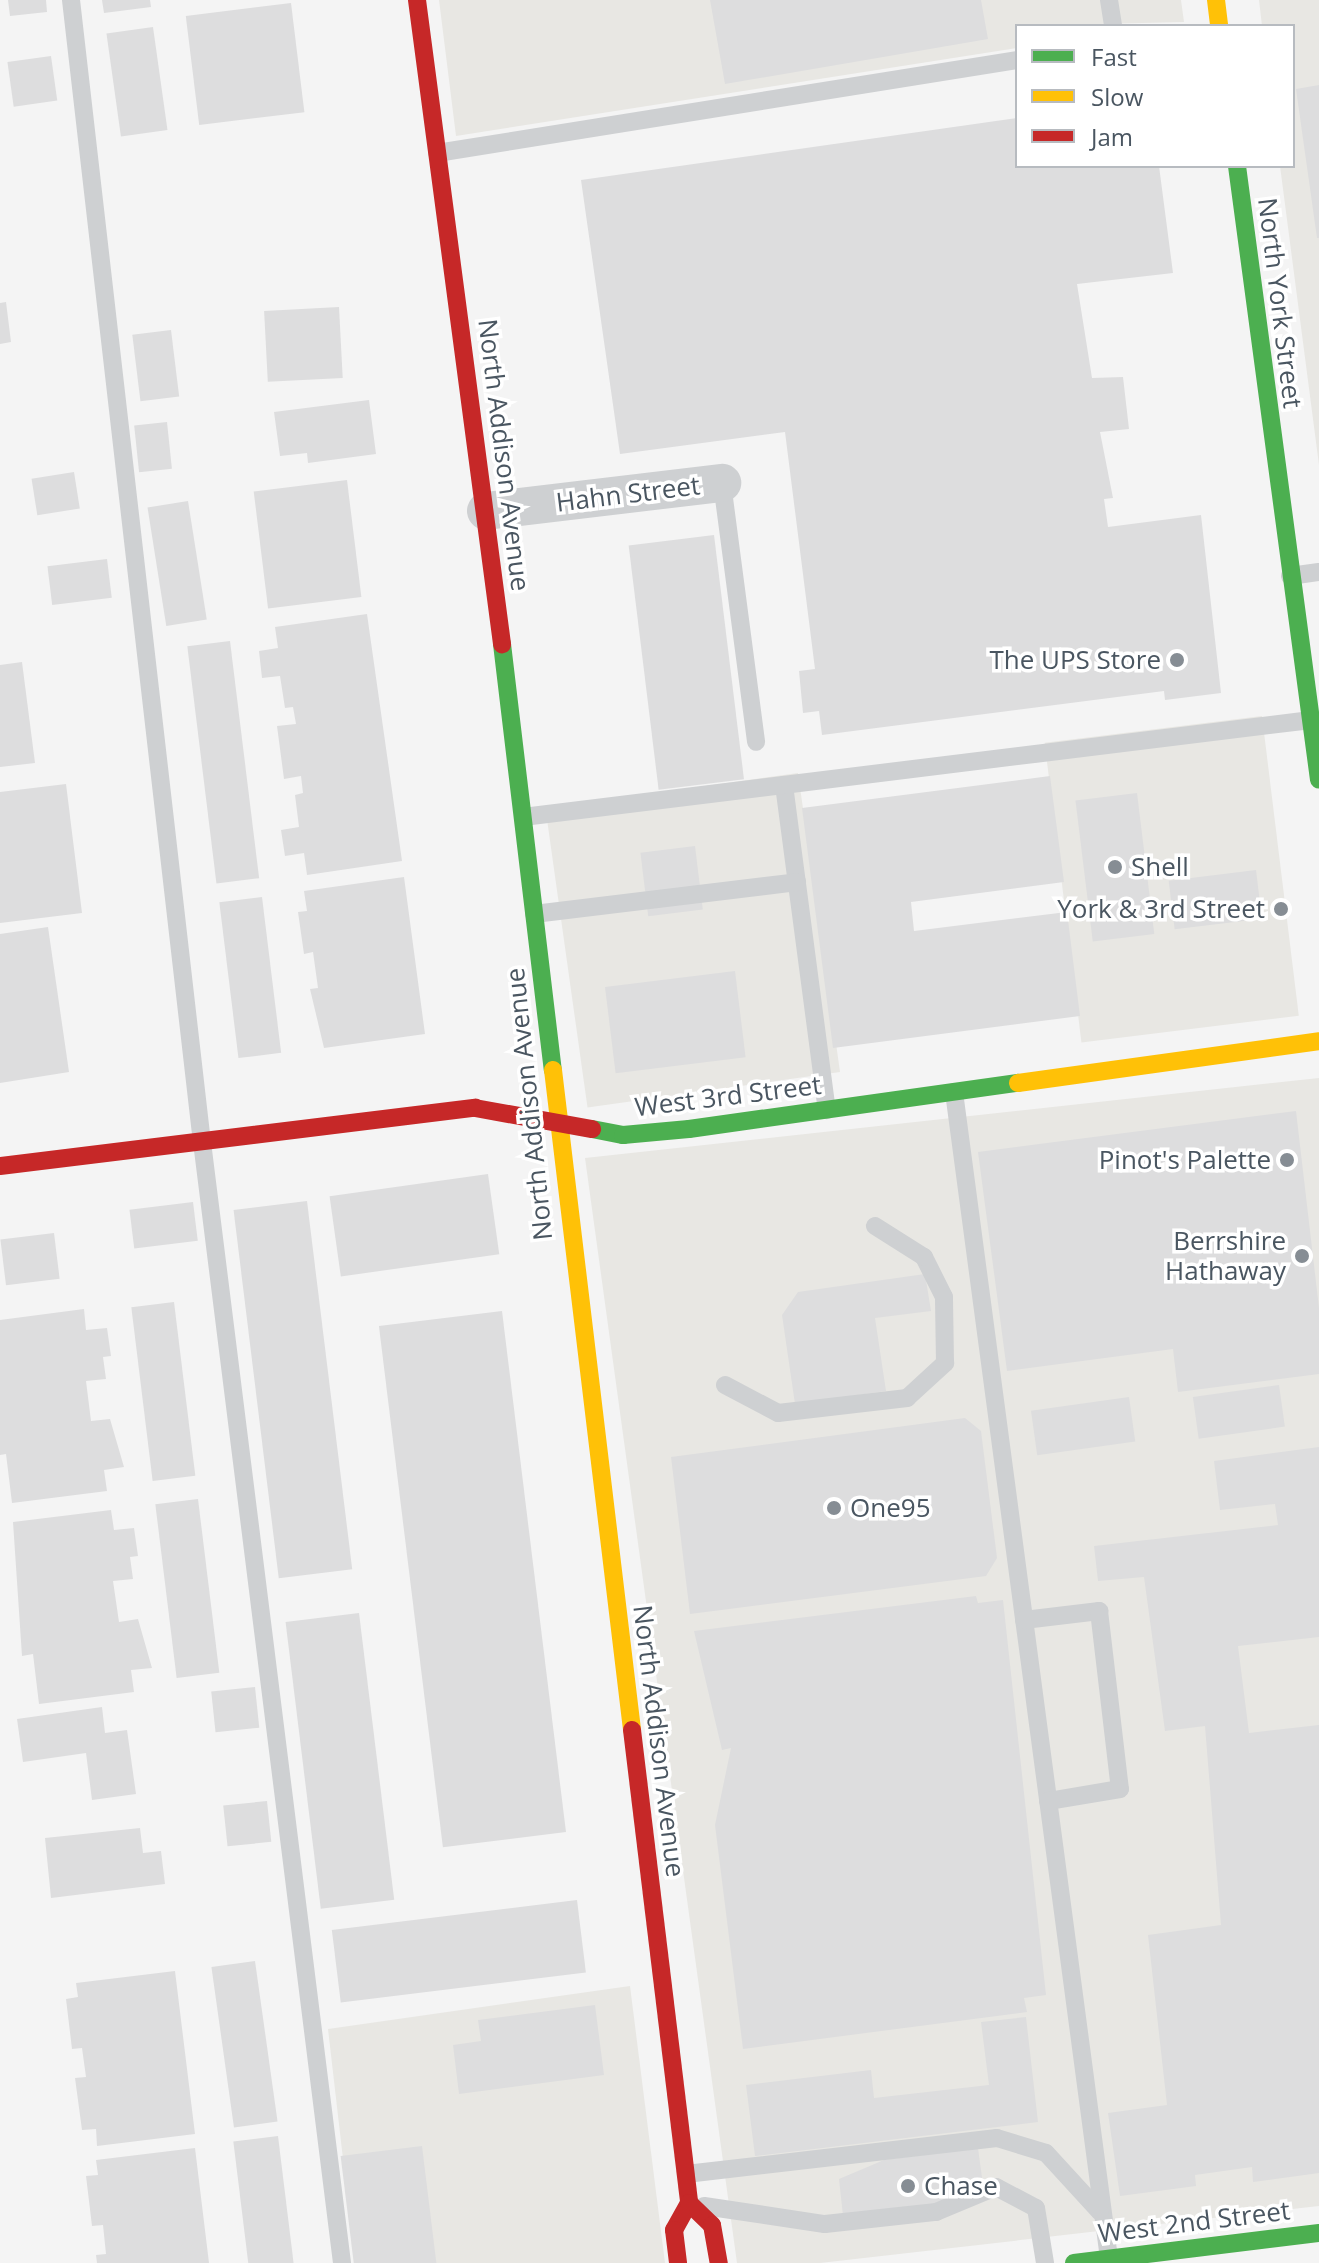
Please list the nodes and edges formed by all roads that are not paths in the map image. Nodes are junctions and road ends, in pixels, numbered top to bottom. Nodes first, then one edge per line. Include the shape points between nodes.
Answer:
1 (71, 0) edge
2 (417, 0) edge
3 (1109, 0) edge
4 (1216, 0) edge
5 (1113, 24) edge
6 (1219, 24) edge
7 (1015, 60) edge
8 (437, 153) junction
9 (1237, 168) edge
10 (722, 483) joint
11 (486, 511) junction
12 (1319, 572) edge
13 (1290, 576) junction
14 (1311, 665) edge
15 (1311, 720) junction
16 (756, 742) dead end
17 (1319, 780) edge
18 (784, 785) junction
19 (522, 817) junction
20 (797, 882) junction
21 (534, 914) junction
22 (1319, 1041) edge
23 (954, 1092) junction
24 (827, 1110) junction
25 (556, 1122) junction
26 (202, 1142) junction
27 (0, 1166) edge
28 (875, 1226) dead end
29 (725, 1385) dead end
30 (1024, 1620) junction
31 (1048, 1801) junction
32 (686, 2174) junction
33 (689, 2203) junction
34 (1102, 2214) junction
35 (1319, 2233) edge
36 (1109, 2261) edge
37 (342, 2263) edge
38 (678, 2263) edge
39 (719, 2263) edge
40 (1045, 2263) edge
41 (1074, 2263) edge

1 - 26 lane
2 - 8 street, North Addison Avenue
3 - 5 lane
4 - 6 street
7 - 8 lane
8 - 11 street, North Addison Avenue
9 - 13 street, North York Street
10 - 11 street, Hahn Street
10 - 16 lane
11 - 19 street, North Addison Avenue
12 - 13 lane
13 - 14 street, North York Street
14 - 15 street, North York Street
15 - 17 street, North York Street
15 - 18 lane
18 - 19 lane
18 - 20 lane
19 - 21 street, North Addison Avenue
20 - 21 lane
20 - 24 lane
21 - 25 street, North Addison Avenue
22 - 23 street, West 3rd Street
23 - 24 street, West 3rd Street
23 - 30 lane
24 - 25 street, West 3rd Street via 623,1135
25 - 26 street, West 3rd Street via 475,1108
25 - 32 street, North Addison Avenue
26 - 27 street, West 3rd Street
26 - 37 lane
28 - 29 lane via 924,1257 944,1297 945,1363 907,1398 778,1413
30 - 31 lane
30 - 31 lane via 1099,1611 1120,1789
31 - 34 lane
32 - 33 street, North Addison Avenue
32 - 34 lane via 997,2138 1046,2153
33 - 38 street, North Addison Avenue via 674,2230
33 - 39 street via 712,2225
33 - 40 lane via 825,2224 936,2212 996,2187 1036,2208
34 - 36 lane
35 - 36 street, West 2nd Street
36 - 41 street, West 2nd Street

